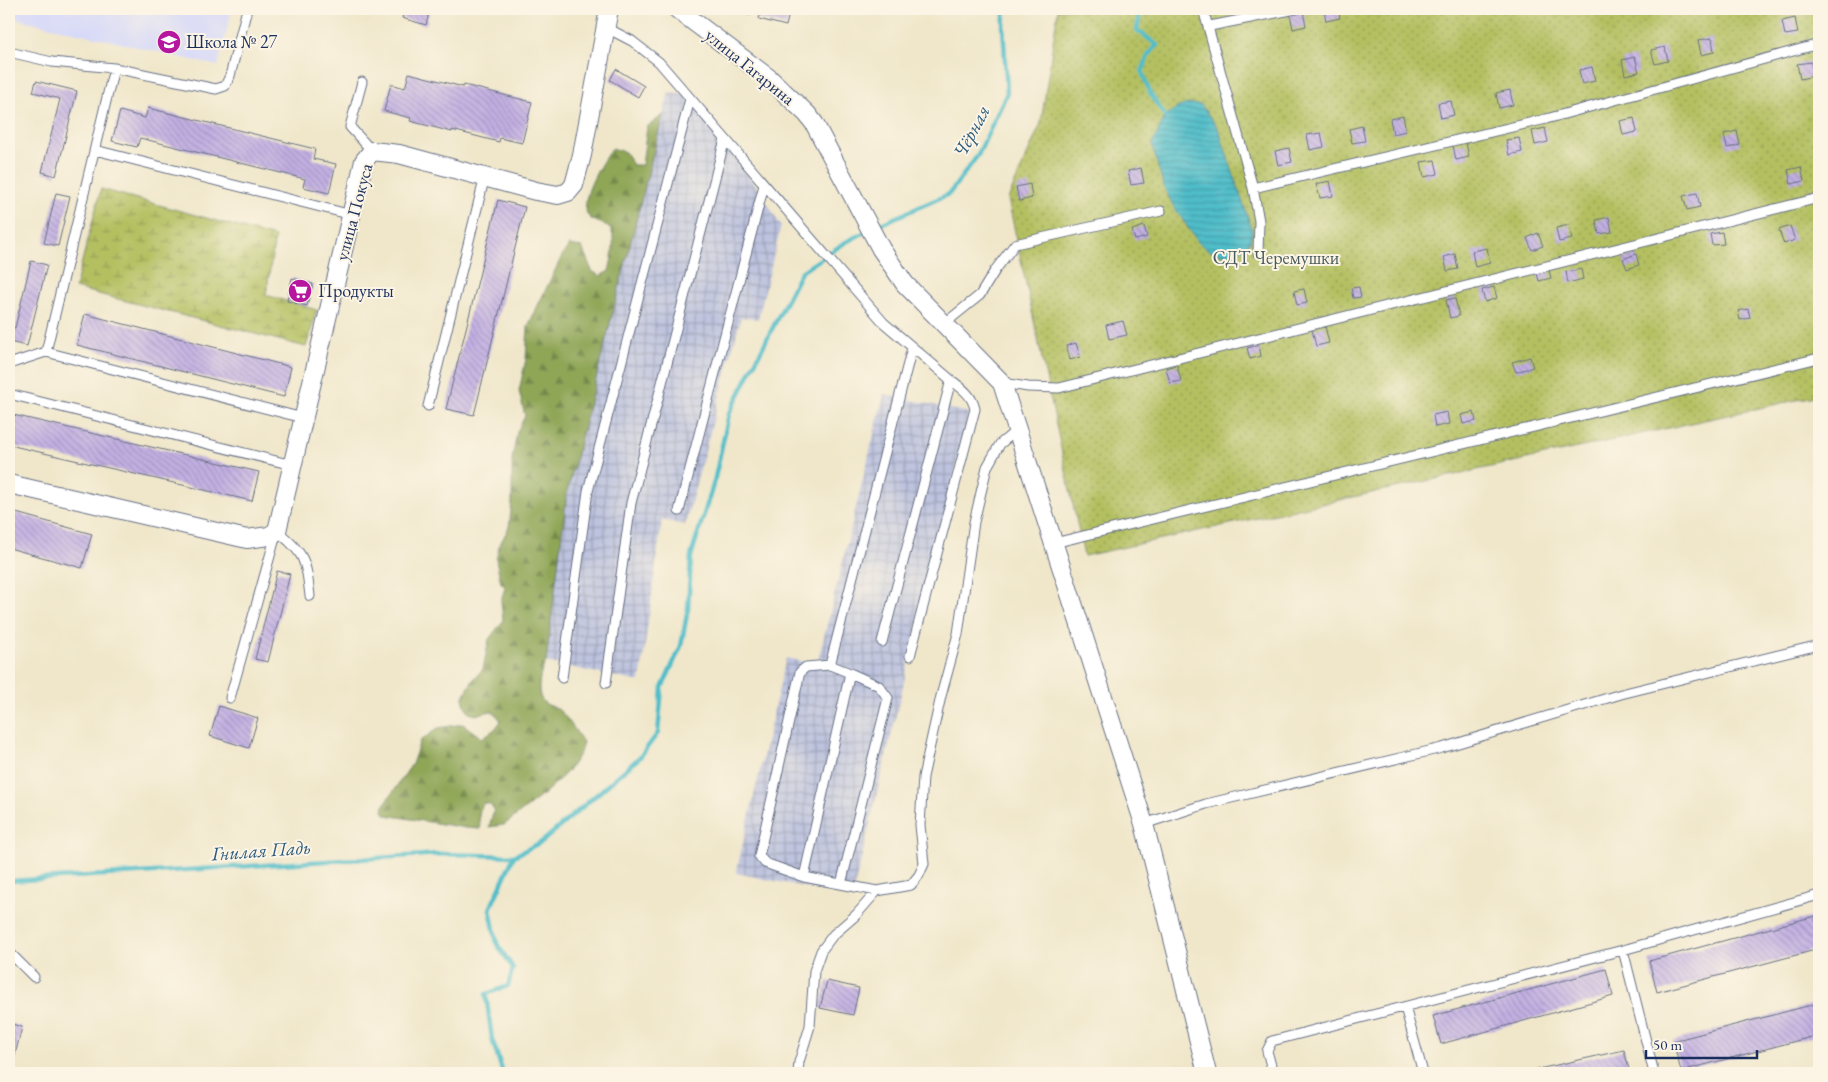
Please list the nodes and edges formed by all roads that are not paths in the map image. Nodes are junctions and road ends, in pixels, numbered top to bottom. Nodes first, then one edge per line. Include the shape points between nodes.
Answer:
1 (247, 9) edge
2 (609, 9) edge
3 (677, 9) edge
4 (1204, 9) edge
5 (1296, 9) edge
6 (1818, 9) edge
7 (1819, 13) edge
8 (1210, 26) junction
9 (606, 27) junction
10 (1819, 44) edge
11 (9, 52) edge
12 (114, 68) junction
13 (362, 82) dead end
14 (690, 99) junction
15 (725, 139) junction
16 (95, 150) junction
17 (372, 151) junction
18 (485, 176) junction
19 (764, 184) junction
20 (1254, 188) junction
21 (1819, 198) edge
22 (1161, 211) dead end
23 (352, 216) junction
24 (1258, 253) dead end
25 (944, 324) junction
26 (912, 348) junction
27 (46, 352) junction
28 (1819, 358) edge
29 (9, 364) edge
30 (951, 380) junction
31 (1002, 383) junction
32 (9, 394) edge
33 (428, 406) dead end
34 (303, 418) junction
35 (1017, 430) junction
36 (292, 465) junction
37 (9, 484) edge
38 (679, 511) dead end
39 (277, 531) junction
40 (1054, 543) junction
41 (310, 596) dead end
42 (882, 642) dead end
43 (1819, 645) edge
44 (910, 656) dead end
45 (830, 665) junction
46 (850, 673) junction
47 (562, 678) dead end
48 (606, 683) dead end
49 (230, 698) dead end
50 (1144, 824) junction
51 (804, 877) junction
52 (841, 884) junction
53 (877, 891) junction
54 (1819, 895) edge
55 (1623, 950) junction
56 (9, 952) edge
57 (34, 976) dead end
58 (1405, 1007) junction
59 (798, 1073) edge
60 (1207, 1073) edge
61 (1273, 1073) edge
62 (1423, 1073) edge
63 (1654, 1073) edge

1 - 12 lane via 225,86 216,88
2 - 9 street, улица Покуса
3 - 25 street, улица Гагарина via 770,79 807,114 880,249 905,284
4 - 8 lane
5 - 8 lane
6 - 7 lane
8 - 20 lane
9 - 14 lane via 632,41 659,62
9 - 18 street, улица Покуса via 574,185 568,192 558,195
10 - 20 lane via 1546,119
11 - 12 lane via 52,62
12 - 16 lane
13 - 17 lane via 350,126
14 - 15 lane
14 - 47 lane via 588,491
15 - 19 lane
15 - 48 lane via 631,503
16 - 23 lane
16 - 27 lane
17 - 18 street, улица Покуса via 399,154
17 - 23 street, улица Покуса via 364,161
18 - 33 lane
19 - 26 lane via 884,323
19 - 38 lane
20 - 24 lane via 1259,221
21 - 31 lane via 1059,388
22 - 25 lane via 1014,244 980,295
23 - 34 street, улица Покуса
25 - 31 street, улица Гагарина
26 - 30 lane
26 - 45 lane
27 - 29 lane
27 - 34 lane
28 - 40 lane
30 - 42 lane
30 - 44 lane via 973,399 975,409
31 - 35 street
32 - 36 lane
34 - 36 street, улица Покуса
35 - 40 street
35 - 53 lane via 1000,444 987,467 974,522 958,634 923,776 920,825 924,864 911,885
36 - 39 street, улица Покуса
37 - 39 street via 247,539 269,536
39 - 41 lane via 302,555 308,572
39 - 49 lane
40 - 50 street
43 - 50 lane via 1621,694 1442,748 1206,804
45 - 46 lane
45 - 51 lane via 806,667 800,672 759,856 765,863
46 - 51 lane
46 - 52 lane via 879,686 888,698
50 - 60 street
51 - 52 lane
52 - 53 lane
53 - 59 lane via 821,951 814,971 810,1026
54 - 55 lane
55 - 58 lane
55 - 63 lane
56 - 57 lane
58 - 61 lane via 1272,1041 1267,1051
58 - 62 lane

